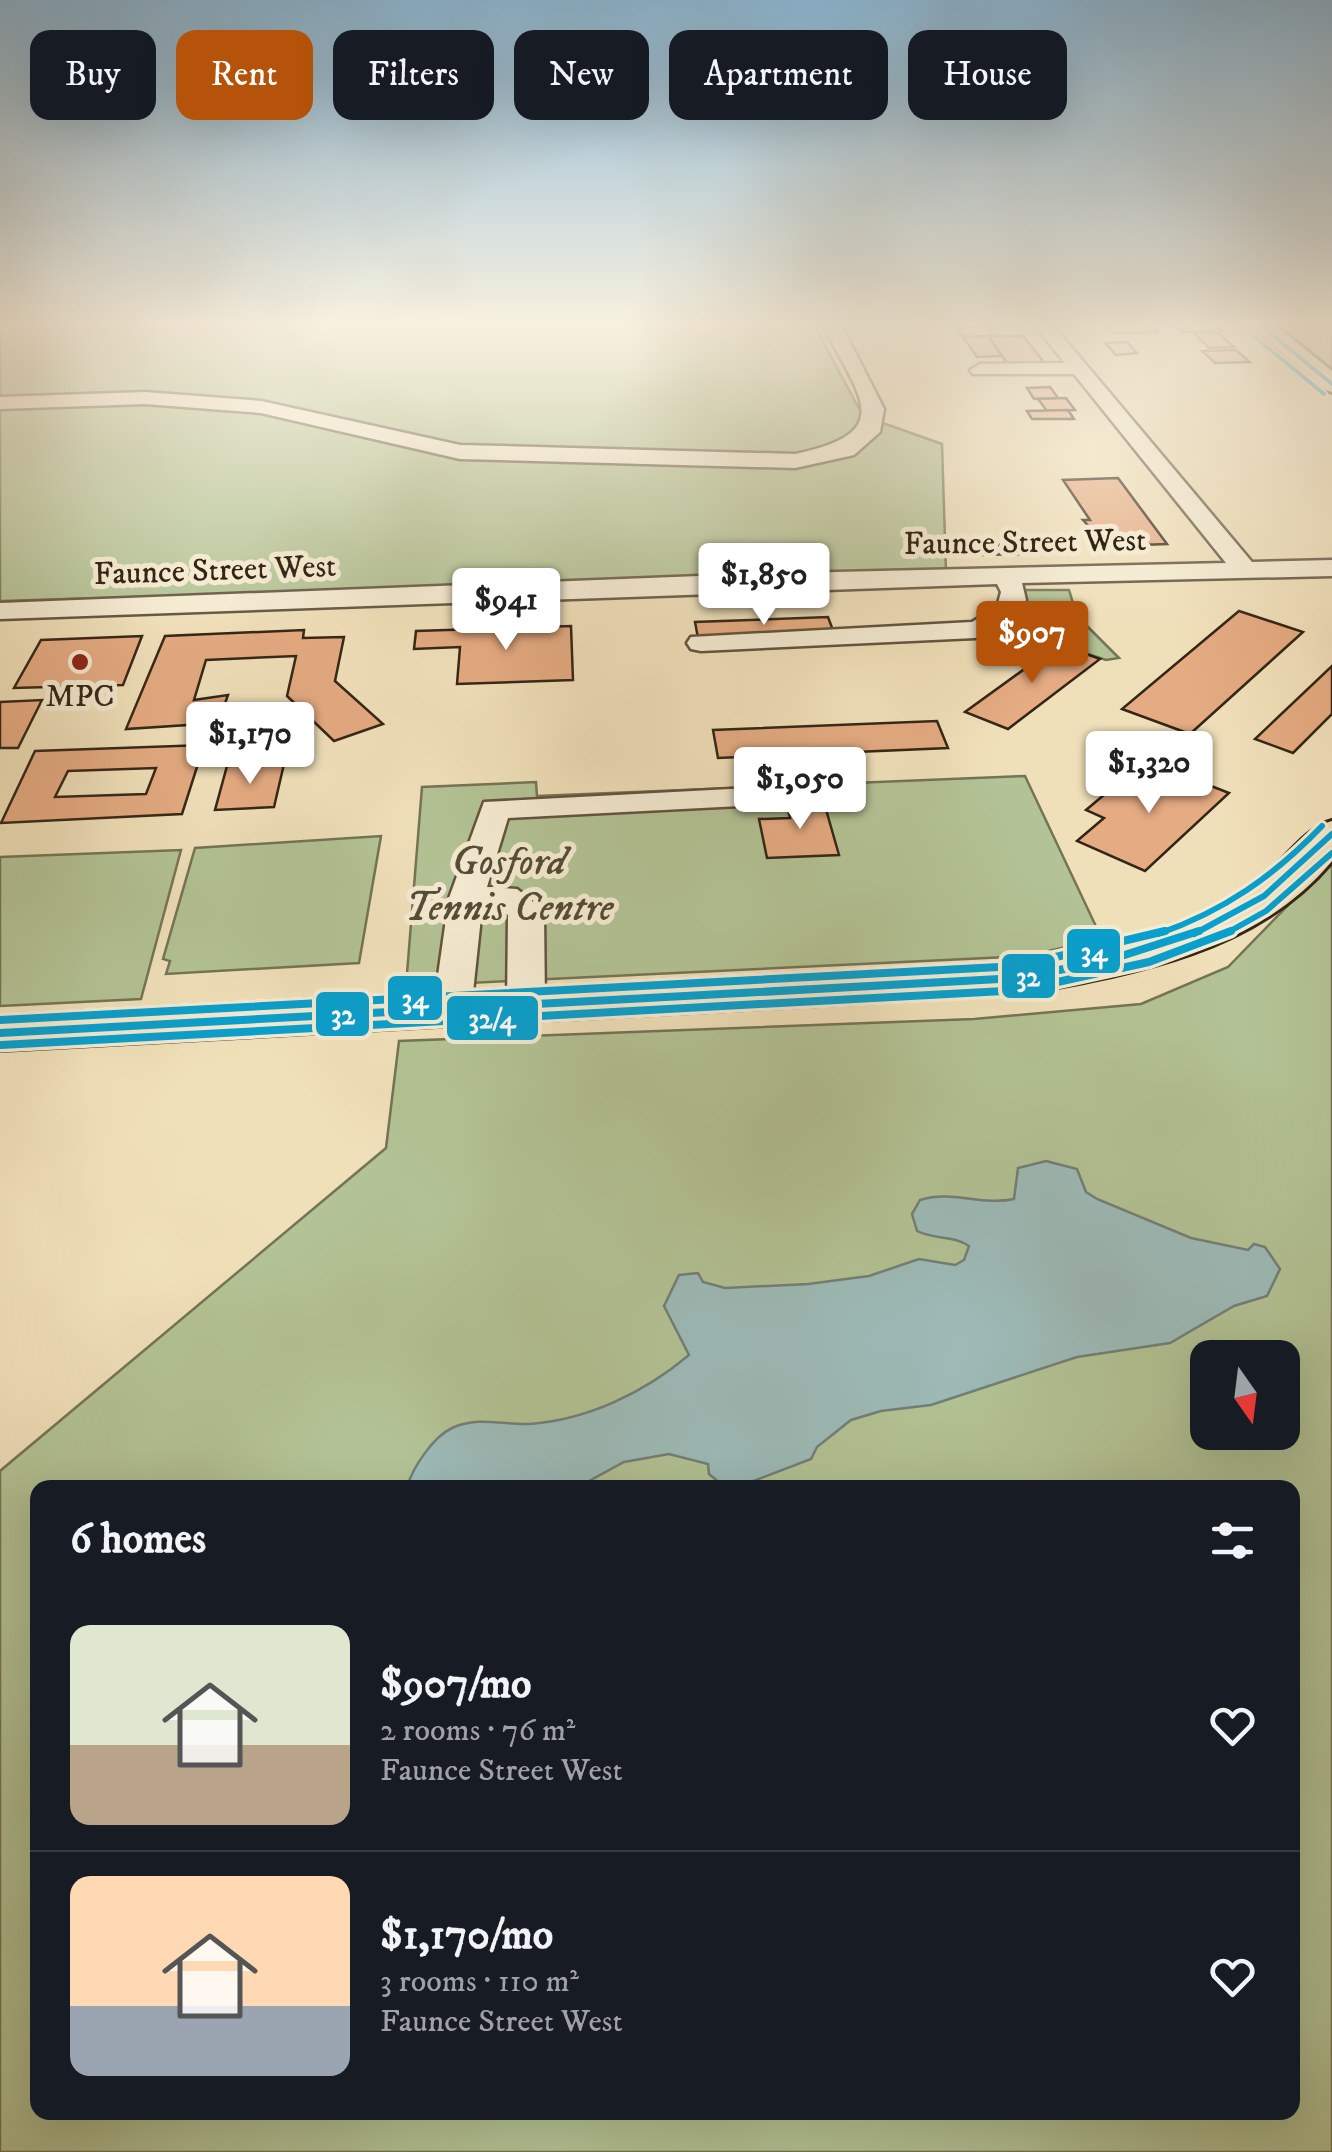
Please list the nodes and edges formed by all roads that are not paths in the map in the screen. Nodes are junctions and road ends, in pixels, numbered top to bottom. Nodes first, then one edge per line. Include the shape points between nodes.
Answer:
1 (334, 423) edge
2 (871, 423) edge
3 (1125, 423) edge
4 (1332, 568) edge
5 (1245, 570) junction
6 (1006, 576) junction
7 (0, 611) edge
8 (702, 643) dead end
9 (806, 795) dead end
10 (1332, 834) edge
11 (466, 898) junction
12 (526, 1006) junction
13 (452, 1011) junction
14 (0, 1033) edge

1 - 2 street via 460,452 795,461 846,450
3 - 5 street
4 - 5 street, Faunce Street West
5 - 6 street, Faunce Street West
6 - 7 street, Faunce Street West
6 - 8 street via 1014,592 1010,607 975,630
9 - 11 street via 495,809
10 - 12 main road via 1293,878 1242,914 1184,940 1102,963 962,984
11 - 12 street via 505,897 526,912
11 - 13 street
12 - 13 main road
13 - 14 main road

